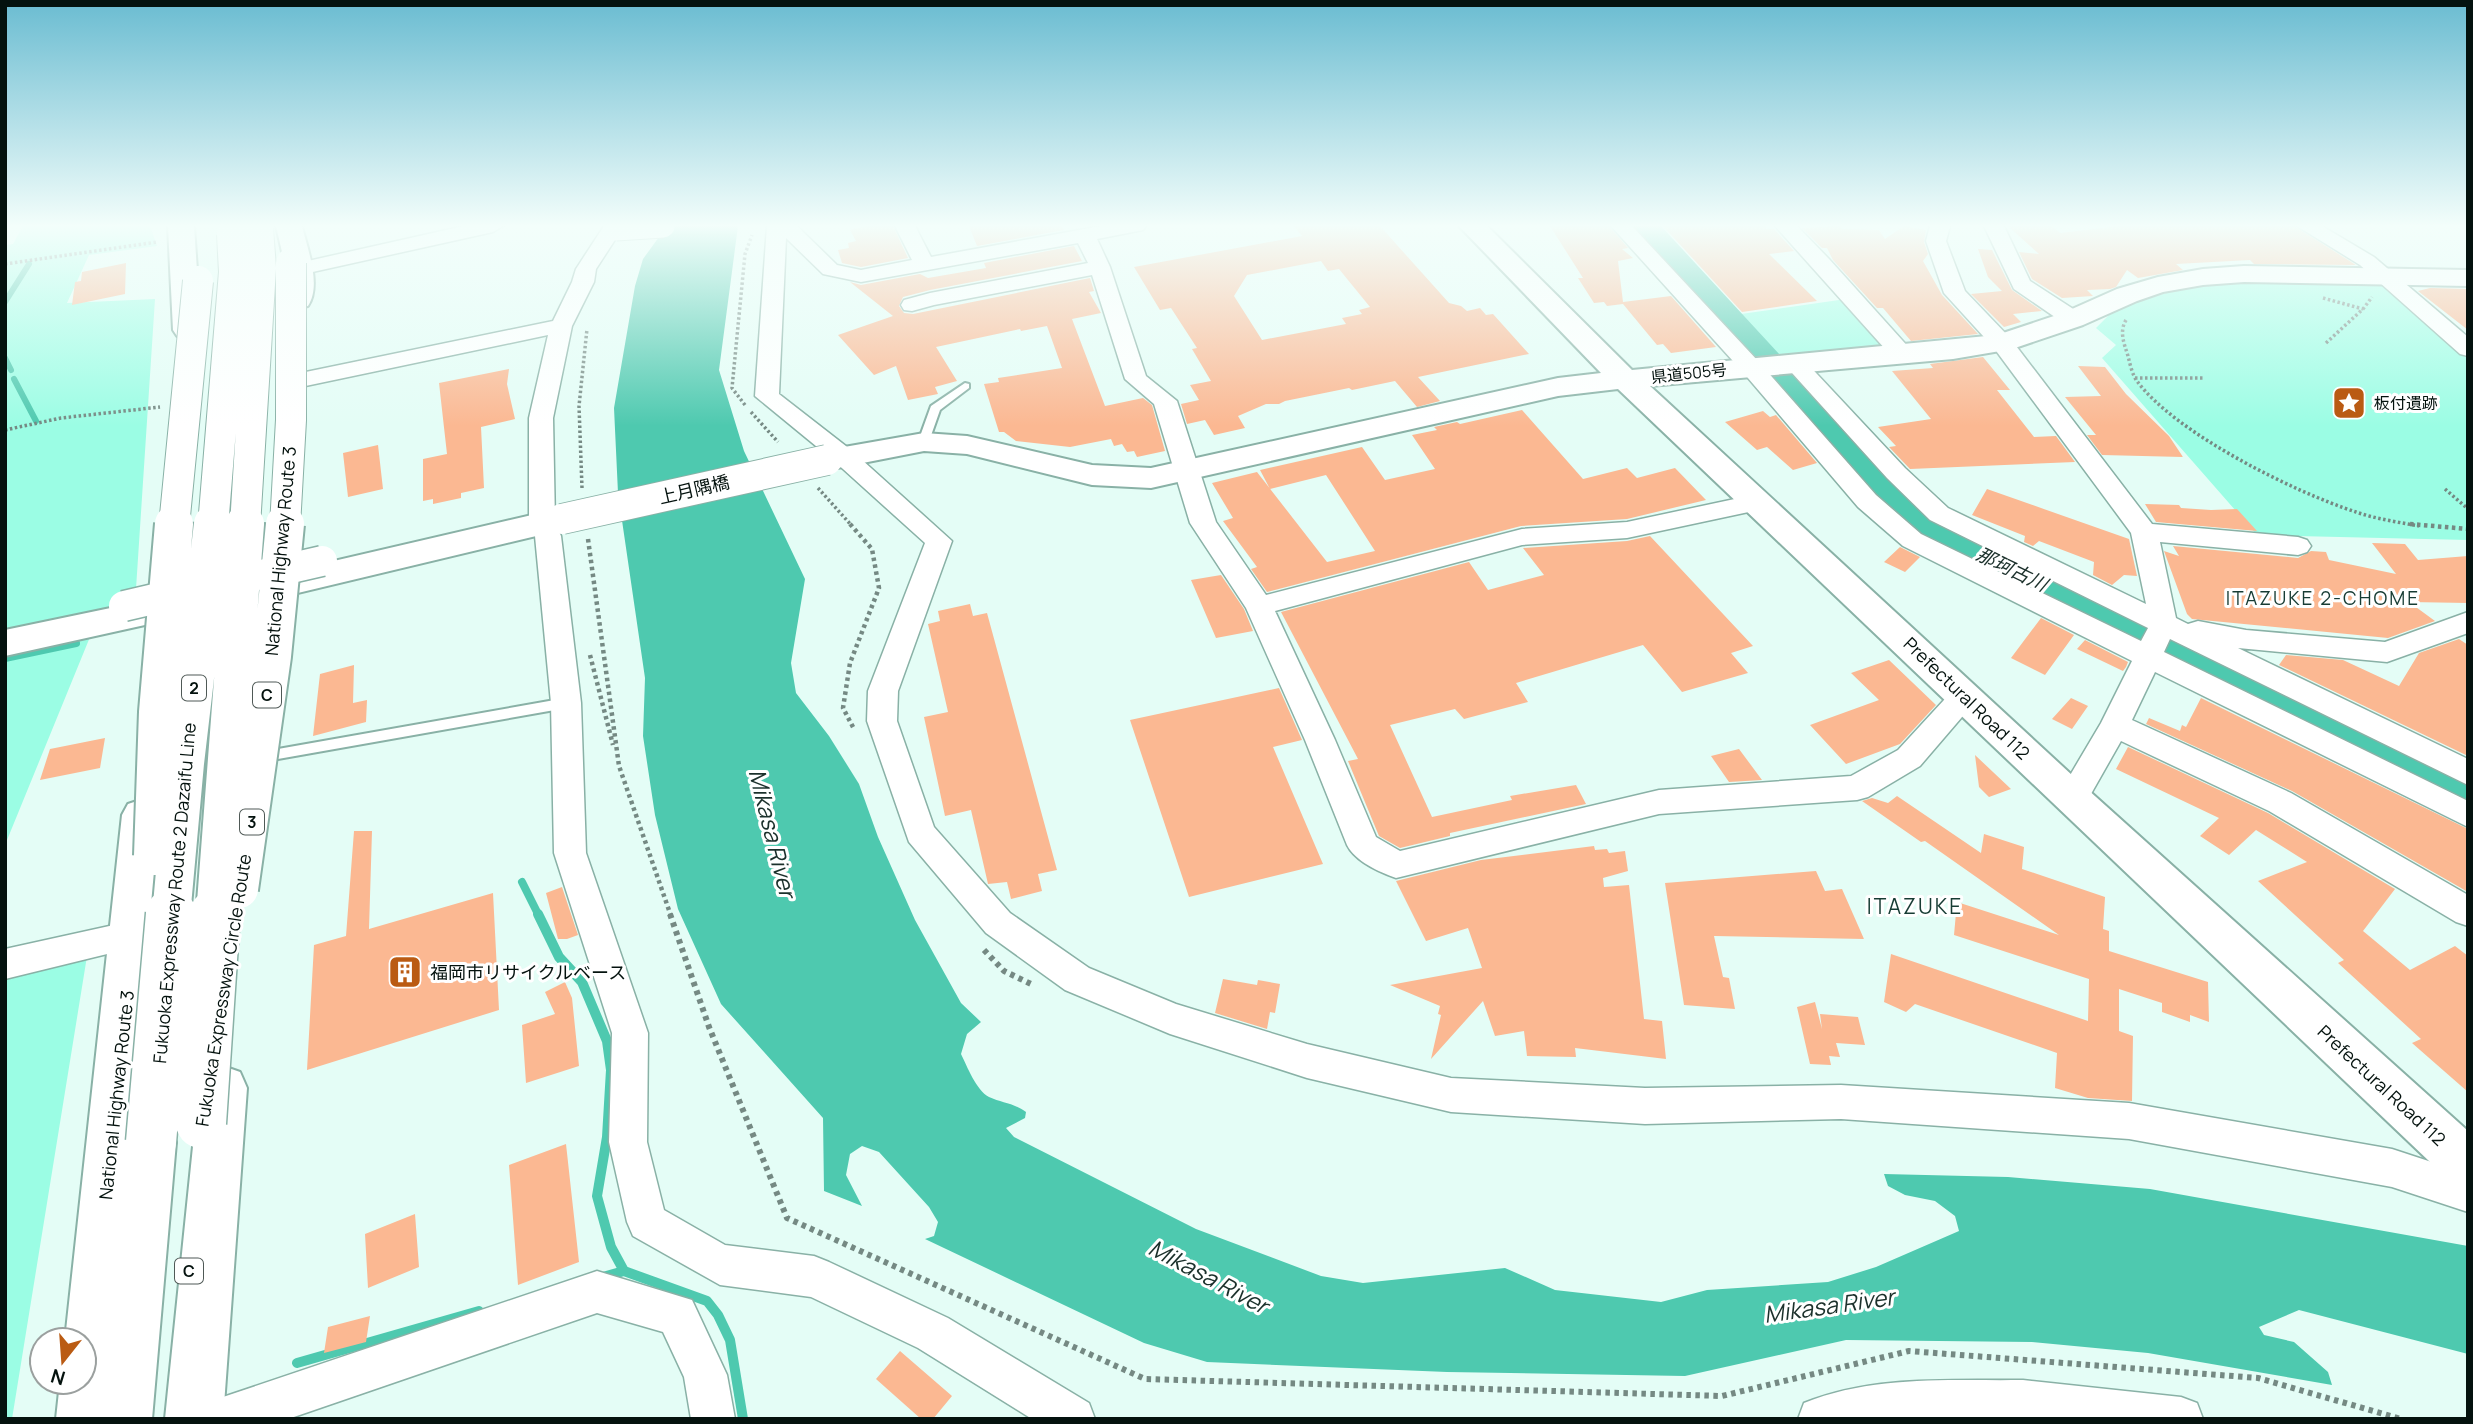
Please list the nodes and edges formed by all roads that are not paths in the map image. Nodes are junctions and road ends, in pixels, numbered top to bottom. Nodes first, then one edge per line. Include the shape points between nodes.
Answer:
1 (180, 292) edge
2 (198, 292) edge
3 (278, 292) edge
4 (298, 292) edge
5 (578, 292) edge
6 (773, 292) edge
7 (969, 292) edge
8 (1108, 292) edge
9 (1537, 292) edge
10 (1683, 292) edge
11 (1848, 292) edge
12 (1955, 292) edge
13 (2032, 292) edge
14 (2138, 292) edge
15 (2391, 292) edge
16 (912, 305) dead end
17 (2073, 319) junction
18 (561, 326) junction
19 (2001, 343) junction
20 (2468, 349) edge
21 (1903, 355) junction
22 (1794, 363) junction
23 (1751, 366) junction
24 (1627, 379) junction
25 (296, 381) junction
26 (965, 386) dead end
27 (924, 442) junction
28 (827, 465) junction
29 (1189, 471) junction
30 (1758, 502) junction
31 (568, 517) junction
32 (2144, 532) junction
33 (2298, 546) dead end
34 (322, 561) dead end
35 (278, 587) junction
36 (1259, 606) junction
37 (143, 607) junction
38 (2468, 622) edge
39 (2163, 625) junction
40 (5, 643) edge
41 (2150, 657) junction
42 (1965, 696) junction
43 (566, 703) junction
44 (2115, 725) junction
45 (260, 758) junction
46 (2468, 773) edge
47 (2072, 799) junction
48 (2468, 815) edge
49 (2468, 912) edge
50 (132, 935) junction
51 (5, 964) edge
52 (2468, 1164) edge
53 (2468, 1193) edge
54 (85, 1419) edge
55 (123, 1419) edge
56 (178, 1419) edge
57 (194, 1419) edge
58 (223, 1419) edge
59 (713, 1419) edge
60 (1073, 1419) edge
61 (1820, 1419) edge
62 (2181, 1419) edge

1 - 37 main road, National Highway Route 3 via 188,345
2 - 55 main road, bridge via 154,760 150,1142
3 - 56 main road, Fukuoka Expressway Circle Route / C, bridge via 294,329 286,500 262,747 201,1123
4 - 25 main road, National Highway Route 3 / 3
5 - 18 street
6 - 28 street via 767,396
7 - 16 street
8 - 29 street via 1136,379 1164,401
9 - 24 main road, Prefectural Road 112
10 - 23 street
11 - 21 street
12 - 19 street
13 - 17 street
14 - 17 main road, 県道505号
15 - 20 street
17 - 19 main road, 県道505号
18 - 25 street
18 - 31 street via 541,418
19 - 21 main road, 県道505号
19 - 32 street
21 - 22 main road, 県道505号
22 - 23 main road, 県道505号
22 - 39 street via 1938,514
23 - 24 main road, 県道505号
23 - 41 street via 1867,501 1912,540
24 - 29 main road, 県道505号 via 1558,387
24 - 30 main road, Prefectural Road 112
25 - 35 main road, National Highway Route 3 / 3
26 - 27 lane via 935,408
27 - 28 main road, 上月隅橋
27 - 29 main road, 上月隅橋 via 967,445 1092,475 1152,478
28 - 31 main road, 上月隅橋, bridge
28 - 53 street via 939,541 883,691 882,721 919,833 998,923 1077,979 1170,1018 1307,1061 1451,1094 1645,1106 1841,1101 2129,1121 2392,1168
29 - 36 street via 1203,523
30 - 36 street via 1627,530 1522,537
30 - 42 main road, Prefectural Road 112
31 - 35 main road, 上月隅橋
31 - 43 street via 548,536
32 - 33 street
32 - 39 street
34 - 37 street, bridge
35 - 37 main road, 上月隅橋
35 - 45 main road, National Highway Route 3 / 3
36 - 42 street via 1363,845 1396,865 1659,802 1857,788 1909,758
37 - 40 main road, 上月隅橋
37 - 50 main road, National Highway Route 3
38 - 39 street via 2387,652 2246,640
39 - 41 street
39 - 46 street
41 - 44 street
41 - 48 street
42 - 47 main road, Prefectural Road 112
43 - 45 lane
43 - 60 street via 570,853 630,1033 628,1142 647,1222 720,1265 814,1278 933,1333
44 - 47 street
44 - 49 street via 2280,802
45 - 57 main road, National Highway Route 3 / 3 via 237,930
47 - 52 main road, Prefectural Road 112
50 - 51 street
50 - 54 main road, National Highway Route 3
58 - 59 street via 597,1292 677,1315 705,1375
61 - 62 street via 1888,1403 2024,1402

